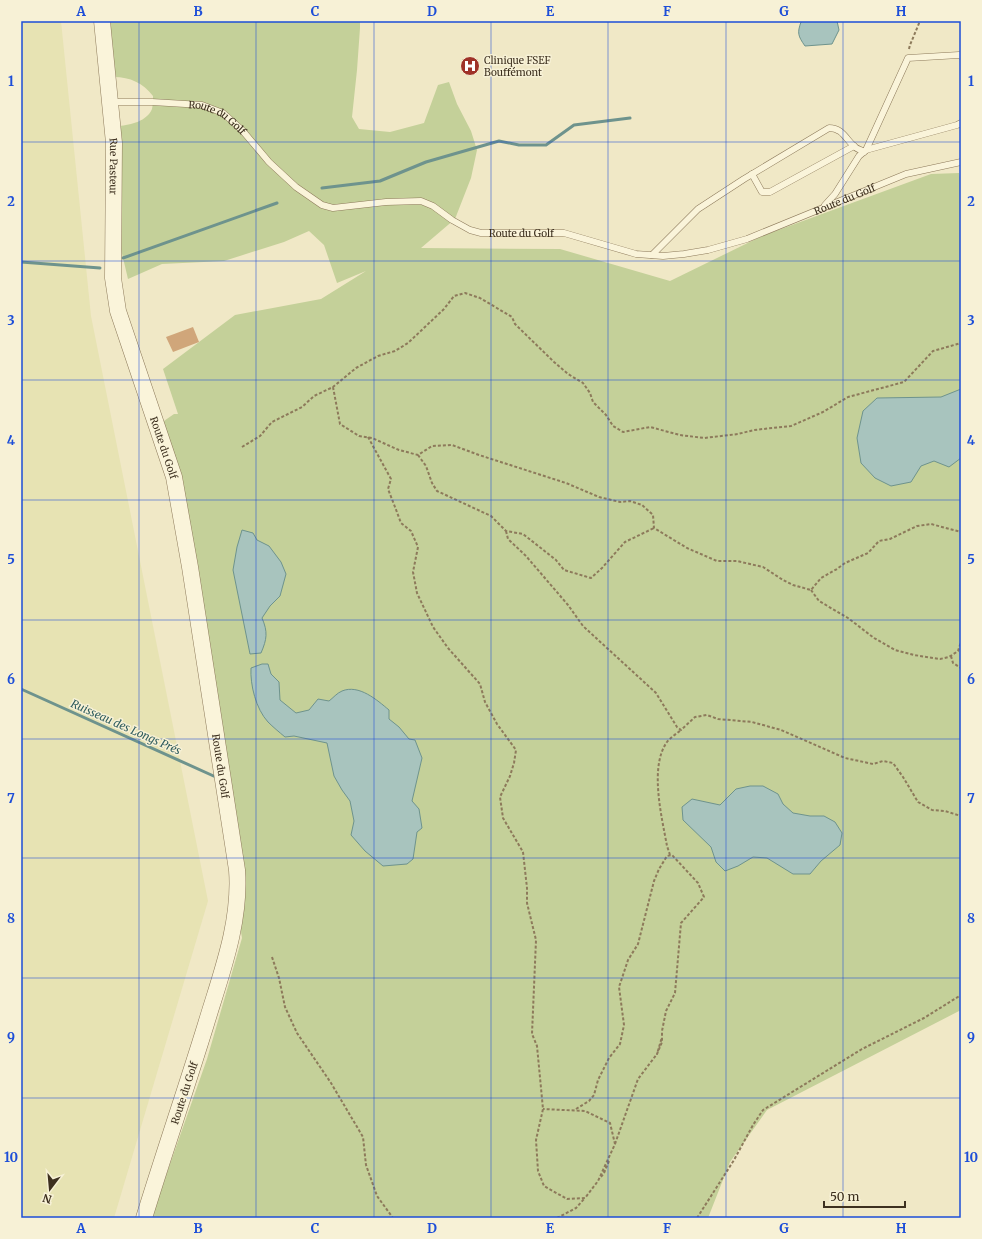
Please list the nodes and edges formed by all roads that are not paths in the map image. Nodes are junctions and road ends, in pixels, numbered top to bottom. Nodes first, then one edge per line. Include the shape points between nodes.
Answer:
1 (102, 21) edge
2 (961, 56) edge
3 (110, 102) junction
4 (961, 123) edge
5 (854, 146) junction
6 (865, 151) junction
7 (961, 162) edge
8 (752, 174) junction
9 (822, 208) junction
10 (652, 255) junction
11 (118, 311) joint
12 (144, 1218) edge

1 - 3 street, Rue Pasteur
2 - 6 lane via 908,58
3 - 10 lane, Route du Golf via 202,105 222,113 242,130 269,162 296,187 322,205 333,208 422,201 470,230 481,233 564,233 636,254
3 - 11 street, Rue Pasteur via 114,143 113,278
4 - 6 lane
5 - 6 lane
5 - 8 lane via 842,132 829,128
5 - 8 lane via 770,192 762,192
6 - 9 lane
7 - 9 lane, Route du Golf via 906,174
8 - 10 lane via 698,209
9 - 10 lane, Route du Golf via 747,239 708,250
11 - 12 street, Route du Golf via 174,477 238,886 227,956

